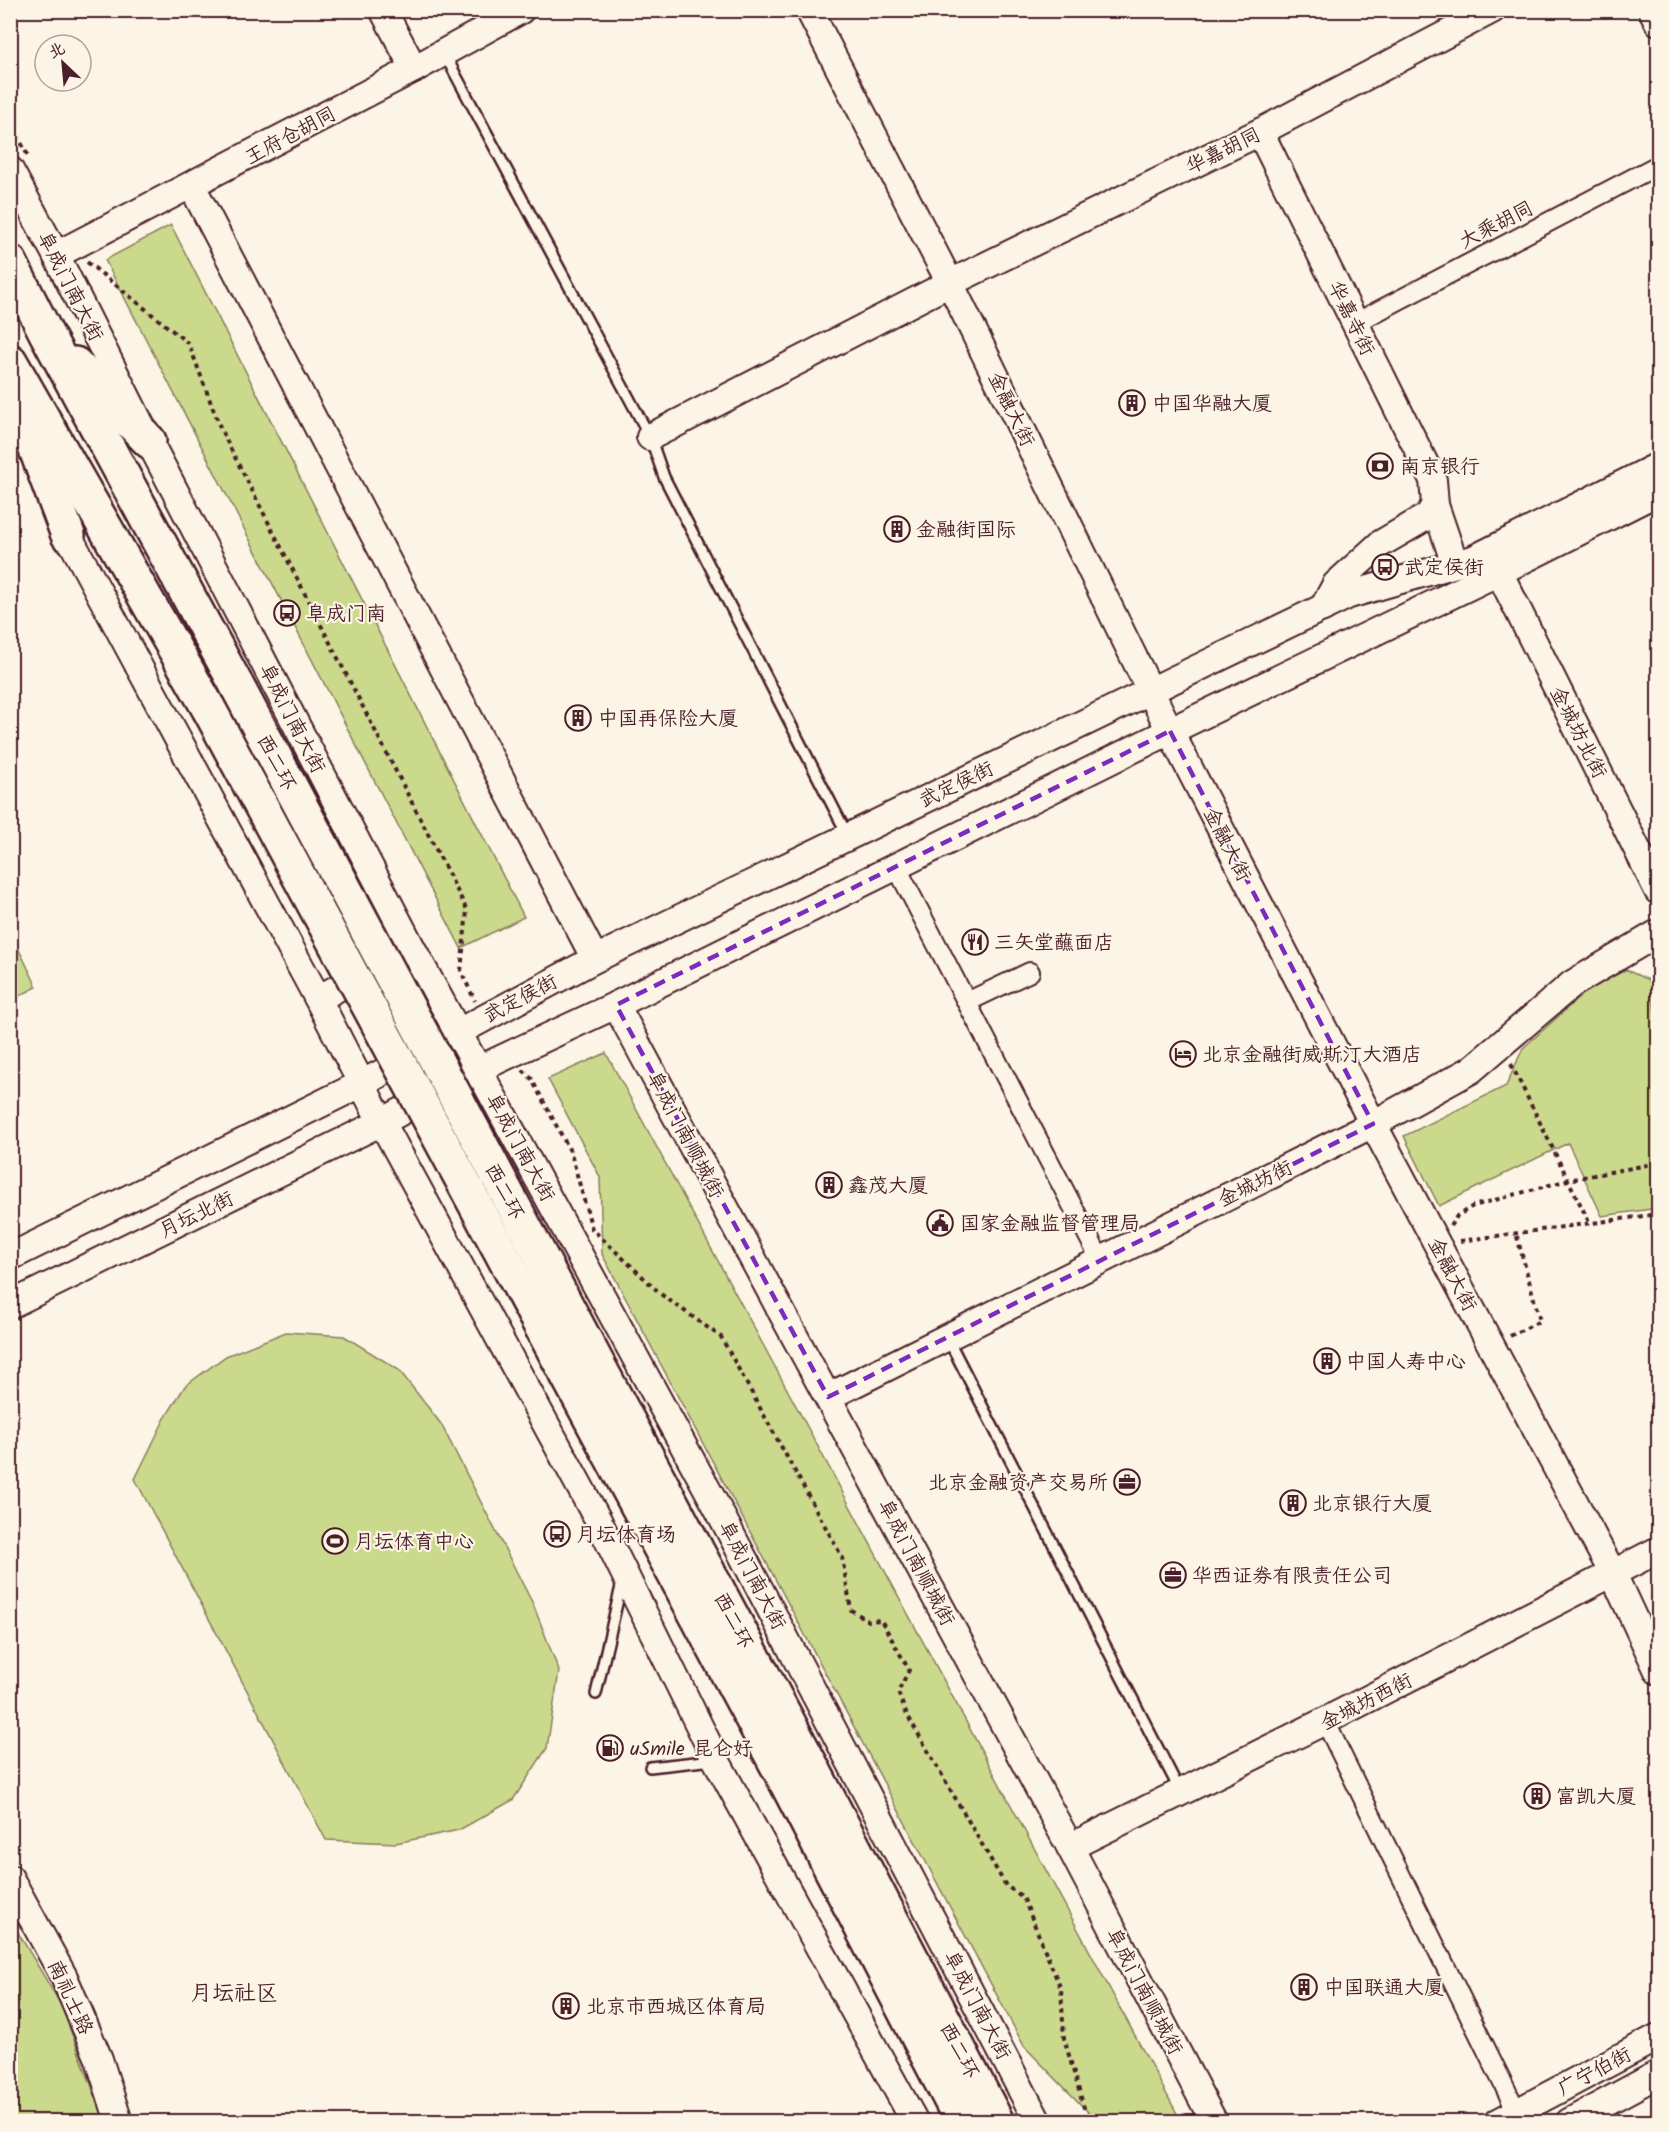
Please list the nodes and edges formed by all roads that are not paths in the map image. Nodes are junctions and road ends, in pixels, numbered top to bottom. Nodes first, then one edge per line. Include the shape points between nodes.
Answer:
1 (383, 10) edge
2 (521, 10) edge
3 (809, 10) edge
4 (1492, 10) edge
5 (1652, 10) edge
6 (1659, 22) edge
7 (444, 53) junction
8 (414, 69) junction
9 (1260, 132) junction
10 (20, 164) edge
11 (1659, 165) edge
12 (192, 186) junction
13 (66, 249) junction
14 (10, 262) edge
15 (950, 283) junction
16 (1354, 323) junction
17 (47, 335) junction
18 (10, 361) edge
19 (10, 382) edge
20 (10, 427) edge
21 (650, 437) junction
22 (149, 441) junction
23 (1659, 465) edge
24 (1659, 492) edge
25 (1435, 505) junction
26 (68, 535) junction
27 (1455, 564) junction
28 (1499, 572) junction
29 (1323, 608) junction
30 (1150, 692) junction
31 (1170, 731) junction
32 (848, 836) junction
33 (896, 866) junction
34 (1659, 891) edge
35 (1659, 933) edge
36 (412, 948) junction
37 (595, 958) junction
38 (1030, 972) dead end
39 (318, 999) junction
40 (967, 1002) junction
41 (616, 1005) junction
42 (458, 1031) junction
43 (478, 1070) junction
44 (361, 1084) junction
45 (382, 1122) junction
46 (1373, 1124) junction
47 (10, 1257) edge
48 (1100, 1259) junction
49 (10, 1305) edge
50 (947, 1337) junction
51 (828, 1396) junction
52 (1659, 1550) edge
53 (1619, 1571) junction
54 (624, 1574) junction
55 (1659, 1638) edge
56 (1659, 1671) edge
57 (596, 1694) dead end
58 (1325, 1721) junction
59 (716, 1760) junction
60 (650, 1767) dead end
61 (1181, 1792) junction
62 (1070, 1847) junction
63 (10, 1878) edge
64 (1659, 2037) edge
65 (1659, 2074) edge
66 (1507, 2117) edge
67 (119, 2121) edge
68 (915, 2121) edge
69 (962, 2121) edge
70 (997, 2121) edge
71 (1038, 2121) edge
72 (1214, 2121) edge
73 (1569, 2121) edge

1 - 8 street
2 - 7 street, 王府仓胡同
3 - 15 street, 金融大街
4 - 9 street, 华嘉胡同
5 - 6 street
7 - 8 street, 王府仓胡同
7 - 21 lane
8 - 12 street, 王府仓胡同
9 - 15 street, 华嘉胡同
9 - 16 street, 华嘉寺街
10 - 13 street, 阜成门南大街
11 - 16 street, 大乘胡同
12 - 13 street, 王府仓胡同
12 - 37 street
13 - 22 street, 阜成门南大街
14 - 17 highway, 西二环
15 - 21 street, 华嘉胡同
15 - 30 street, 金融大街
16 - 25 street, 华嘉寺街 via 1433,480
17 - 22 highway
17 - 70 highway, 西二环, bridge via 806,1755
18 - 69 highway, 西二环, bridge via 209,709 786,1782
19 - 26 highway
20 - 26 street
21 - 32 lane via 664,477
22 - 36 street, 阜成门南大街
23 - 27 street, 武定侯街 via 1473,559
24 - 28 street
25 - 27 street, 华嘉寺街
25 - 29 street via 1428,516 1380,544 1336,584
26 - 39 street
27 - 29 street, 武定侯街 via 1349,595
28 - 31 street
28 - 34 street, 金城坊北街
29 - 30 street, 武定侯街
30 - 31 street, 金融大街
30 - 32 street, 武定侯街
31 - 33 street
31 - 46 street, 金融大街
32 - 37 street, 武定侯街
33 - 40 street
33 - 41 street
35 - 46 street, 金城坊街 via 1572,984 1471,1070
36 - 39 street
36 - 42 street, 阜成门南大街
37 - 42 street, 武定侯街
38 - 40 street
39 - 44 street
40 - 48 street
41 - 43 street
41 - 51 street, 阜成门南顺城街
42 - 43 street, 阜成门南大街
42 - 44 street, 武定侯街
43 - 45 street, 月坛北街
43 - 71 street, 阜成门南大街 via 718,1509
44 - 45 street
44 - 47 street
45 - 49 street, 月坛北街
45 - 54 street
46 - 48 street, 金城坊街
46 - 53 street, 金融大街 via 1491,1345
48 - 50 street, 金城坊街
50 - 51 street, 金城坊街
50 - 61 lane
51 - 62 street, 阜成门南顺城街
52 - 53 street, 金城坊西街
53 - 55 street
53 - 56 street, 金融大街
53 - 58 street, 金城坊西街
54 - 57 lane
54 - 59 street
58 - 61 street, 金城坊西街
58 - 66 street
59 - 60 lane
59 - 68 street
61 - 62 street, 金城坊西街
62 - 72 street, 阜成门南顺城街
63 - 67 street, 南礼士路 via 64,1977 99,2059
64 - 66 street, 广宁伯街
65 - 73 street, 广宁伯街

